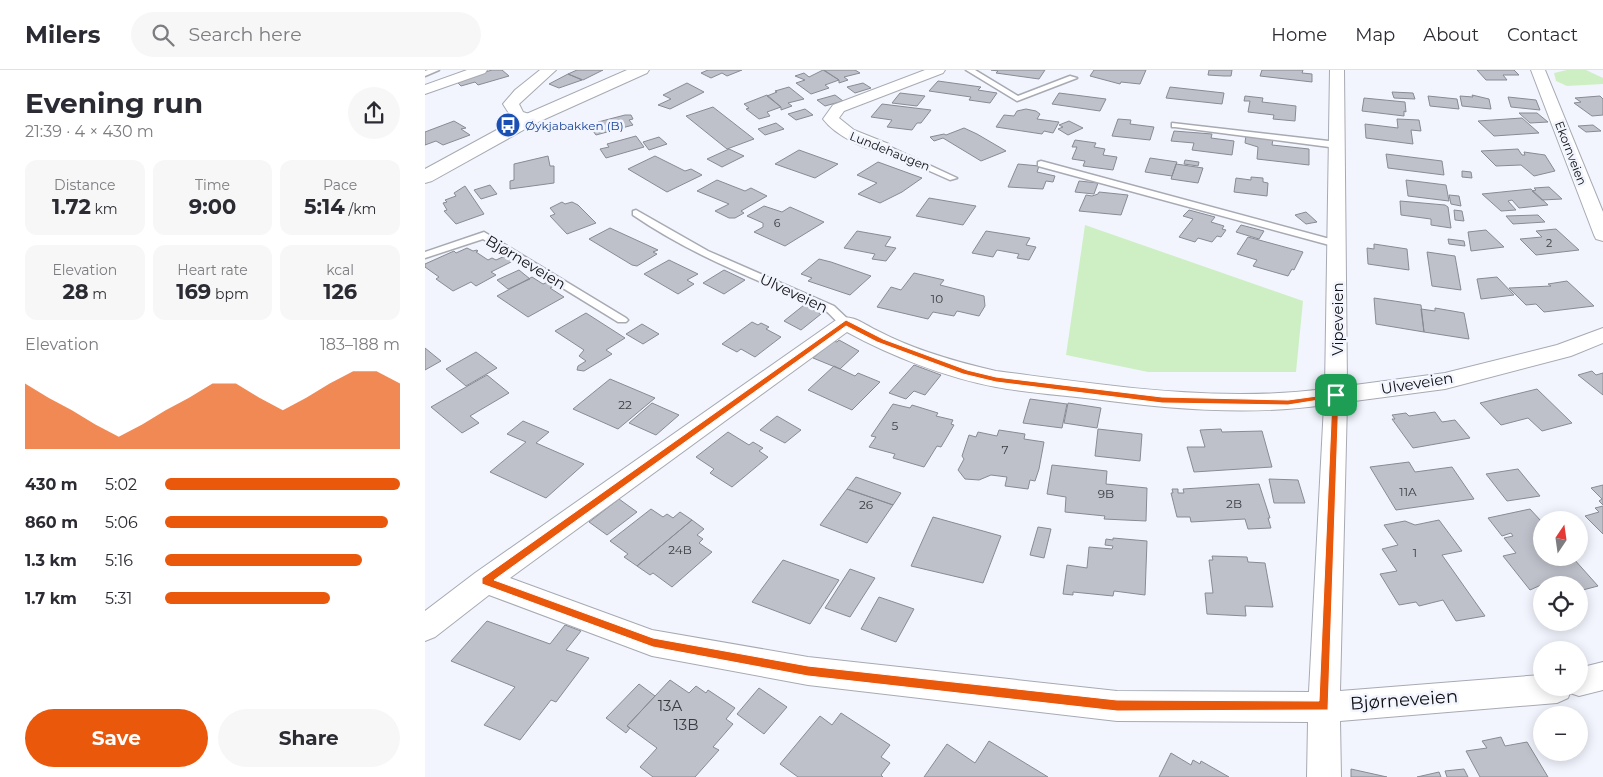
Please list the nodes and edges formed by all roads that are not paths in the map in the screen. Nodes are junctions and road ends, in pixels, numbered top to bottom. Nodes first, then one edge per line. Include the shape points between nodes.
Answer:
1 (435, 70) edge
2 (480, 70) edge
3 (549, 70) edge
4 (641, 70) edge
5 (938, 70) edge
6 (970, 70) edge
7 (1337, 70) edge
8 (1538, 70) edge
9 (425, 74) edge
10 (1073, 78) dead end
11 (425, 90) edge
12 (530, 119) junction
13 (1175, 125) dead end
14 (1337, 145) junction
15 (883, 147) joint
16 (1041, 164) dead end
17 (428, 173) edge
18 (953, 178) dead end
19 (636, 213) dead end
20 (1603, 236) edge
21 (1337, 244) junction
22 (425, 255) edge
23 (622, 320) dead end
24 (846, 323) junction
25 (1603, 335) edge
26 (1336, 395) junction
27 (485, 581) junction
28 (425, 628) edge
29 (1603, 676) edge
30 (1588, 680) edge
31 (1533, 690) edge
32 (1324, 706) junction
33 (1324, 777) edge

1 - 9 lane
2 - 11 street
3 - 12 street via 520,92 511,104 517,115
4 - 12 main road
5 - 15 street, Lundehaugen via 838,108 831,119 839,129
6 - 10 lane via 1017,99
7 - 14 street, Vipeveien
8 - 20 street, Ekornveien
12 - 17 main road
13 - 14 lane
14 - 21 street, Vipeveien
15 - 18 lane, Lundehaugen
16 - 21 lane
19 - 24 lane, Ulveveien via 703,252 830,308
21 - 26 street, Vipeveien
22 - 23 lane, Bjørneveien via 484,235
24 - 26 street, Ulveveien via 880,341 996,380 1162,400 1288,402
24 - 27 street
25 - 26 street, Ulveveien via 1563,350 1445,380
26 - 32 street, Vipeveien
27 - 28 street
27 - 32 street, Bjørneveien via 653,643 808,671 1117,706
29 - 30 street
31 - 32 street, Bjørneveien
32 - 33 street, Vipeveien

